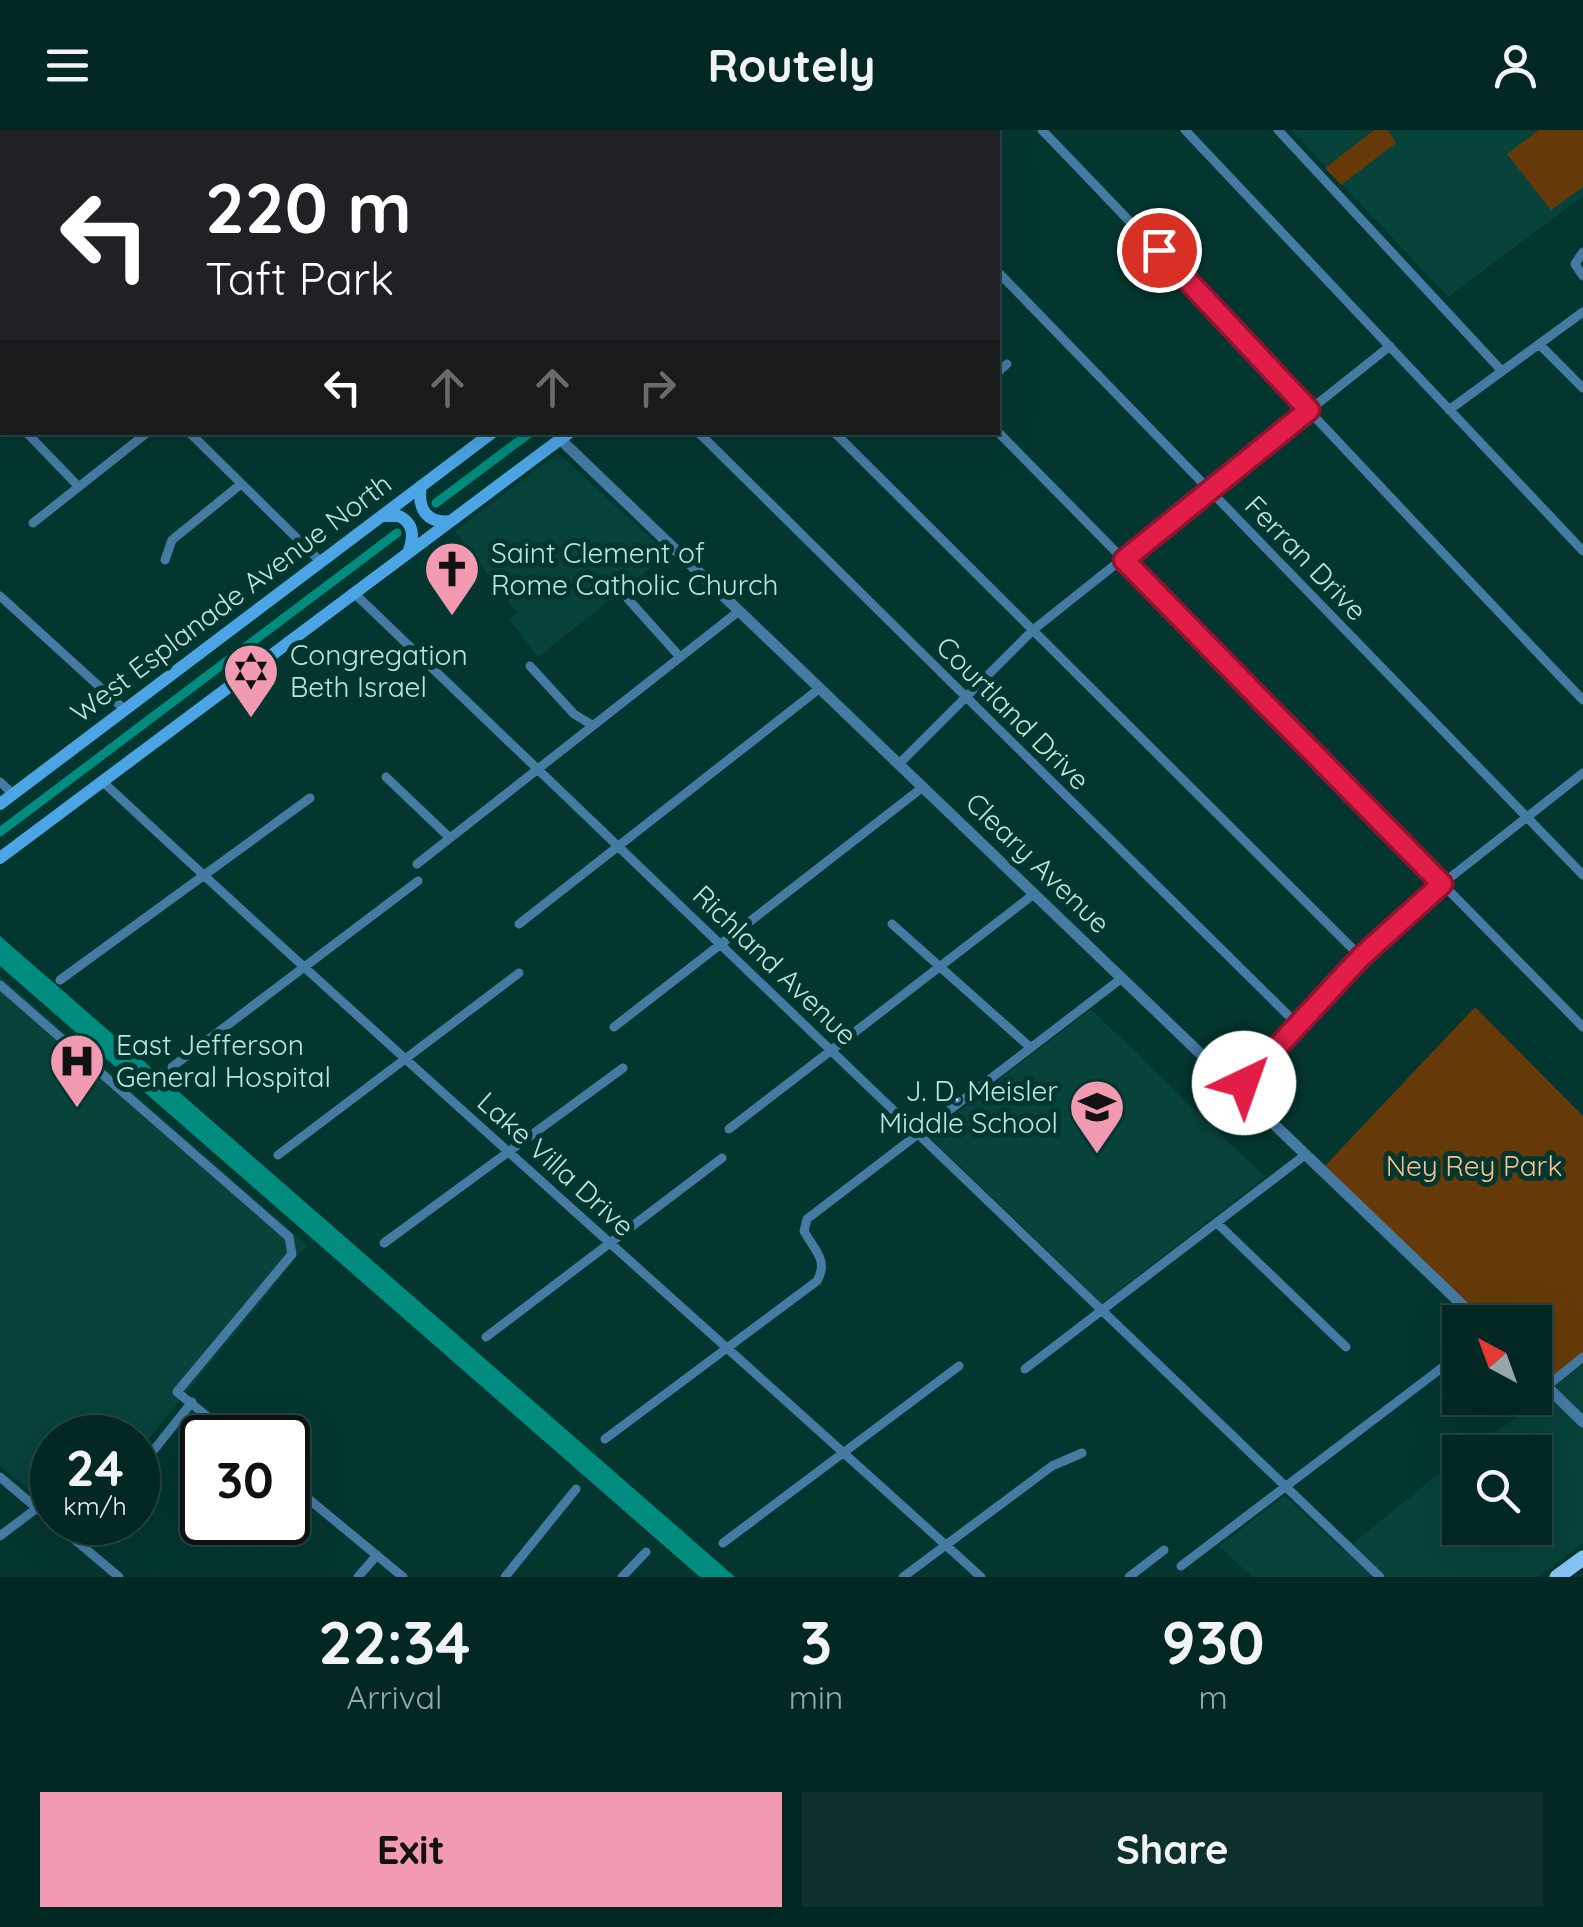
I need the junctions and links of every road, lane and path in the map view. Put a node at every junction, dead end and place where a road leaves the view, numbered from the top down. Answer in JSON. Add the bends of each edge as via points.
{"nodes":[{"id":1,"x":1042,"y":130,"type":"edge"},
{"id":2,"x":1185,"y":130,"type":"edge"},
{"id":3,"x":1278,"y":130,"type":"edge"},
{"id":4,"x":1583,"y":252,"type":"edge"},
{"id":5,"x":1000,"y":274,"type":"edge"},
{"id":6,"x":1583,"y":276,"type":"edge"},
{"id":7,"x":1583,"y":312,"type":"edge"},
{"id":8,"x":1539,"y":344,"type":"junction"},
{"id":9,"x":1390,"y":346,"type":"junction"},
{"id":10,"x":1007,"y":364,"type":"dead end"},
{"id":11,"x":1000,"y":370,"type":"edge"},
{"id":12,"x":1502,"y":370,"type":"junction"},
{"id":13,"x":1582,"y":385,"type":"edge"},
{"id":14,"x":1309,"y":410,"type":"junction"},
{"id":15,"x":1450,"y":410,"type":"junction"},
{"id":16,"x":1000,"y":434,"type":"edge"},
{"id":17,"x":29,"y":435,"type":"edge"},
{"id":18,"x":144,"y":435,"type":"edge"},
{"id":19,"x":192,"y":435,"type":"edge"},
{"id":20,"x":489,"y":435,"type":"edge"},
{"id":21,"x":701,"y":435,"type":"edge"},
{"id":22,"x":837,"y":435,"type":"edge"},
{"id":23,"x":565,"y":436,"type":"edge"},
{"id":24,"x":241,"y":484,"type":"junction"},
{"id":25,"x":79,"y":486,"type":"junction"},
{"id":26,"x":422,"y":486,"type":"junction"},
{"id":27,"x":1210,"y":490,"type":"junction"},
{"id":28,"x":379,"y":517,"type":"junction"},
{"id":29,"x":452,"y":520,"type":"junction"},
{"id":30,"x":32,"y":523,"type":"dead end"},
{"id":31,"x":1583,"y":551,"type":"edge"},
{"id":32,"x":407,"y":555,"type":"junction"},
{"id":33,"x":166,"y":560,"type":"dead end"},
{"id":34,"x":1124,"y":560,"type":"junction"},
{"id":35,"x":321,"y":562,"type":"junction"},
{"id":36,"x":356,"y":594,"type":"junction"},
{"id":37,"x":0,"y":596,"type":"edge"},
{"id":38,"x":628,"y":599,"type":"dead end"},
{"id":39,"x":740,"y":611,"type":"junction"},
{"id":40,"x":1033,"y":630,"type":"junction"},
{"id":41,"x":680,"y":657,"type":"junction"},
{"id":42,"x":530,"y":666,"type":"dead end"},
{"id":43,"x":820,"y":688,"type":"junction"},
{"id":44,"x":964,"y":696,"type":"junction"},
{"id":45,"x":1583,"y":700,"type":"edge"},
{"id":46,"x":124,"y":709,"type":"junction"},
{"id":47,"x":592,"y":725,"type":"junction"},
{"id":48,"x":899,"y":764,"type":"junction"},
{"id":49,"x":537,"y":767,"type":"junction"},
{"id":50,"x":1583,"y":773,"type":"edge"},
{"id":51,"x":386,"y":777,"type":"dead end"},
{"id":52,"x":0,"y":782,"type":"edge"},
{"id":53,"x":103,"y":782,"type":"junction"},
{"id":54,"x":923,"y":787,"type":"junction"},
{"id":55,"x":14,"y":794,"type":"junction"},
{"id":56,"x":310,"y":798,"type":"dead end"},
{"id":57,"x":0,"y":804,"type":"edge"},
{"id":58,"x":1526,"y":816,"type":"junction"},
{"id":59,"x":450,"y":838,"type":"junction"},
{"id":60,"x":618,"y":846,"type":"junction"},
{"id":61,"x":0,"y":858,"type":"edge"},
{"id":62,"x":417,"y":864,"type":"dead end"},
{"id":63,"x":1583,"y":875,"type":"edge"},
{"id":64,"x":204,"y":876,"type":"junction"},
{"id":65,"x":418,"y":881,"type":"dead end"},
{"id":66,"x":1442,"y":884,"type":"junction"},
{"id":67,"x":1034,"y":894,"type":"junction"},
{"id":68,"x":519,"y":924,"type":"dead end"},
{"id":69,"x":892,"y":924,"type":"dead end"},
{"id":70,"x":720,"y":943,"type":"junction"},
{"id":71,"x":1361,"y":957,"type":"junction"},
{"id":72,"x":938,"y":966,"type":"junction"},
{"id":73,"x":307,"y":967,"type":"junction"},
{"id":74,"x":518,"y":973,"type":"dead end"},
{"id":75,"x":1122,"y":978,"type":"junction"},
{"id":76,"x":60,"y":980,"type":"dead end"},
{"id":77,"x":0,"y":985,"type":"edge"},
{"id":78,"x":1297,"y":1024,"type":"junction"},
{"id":79,"x":614,"y":1027,"type":"dead end"},
{"id":80,"x":1583,"y":1027,"type":"edge"},
{"id":81,"x":1031,"y":1048,"type":"junction"},
{"id":82,"x":830,"y":1049,"type":"junction"},
{"id":83,"x":406,"y":1058,"type":"junction"},
{"id":84,"x":172,"y":1066,"type":"dead end"},
{"id":85,"x":623,"y":1068,"type":"dead end"},
{"id":86,"x":1238,"y":1090,"type":"junction"},
{"id":87,"x":729,"y":1129,"type":"dead end"},
{"id":88,"x":919,"y":1134,"type":"junction"},
{"id":89,"x":507,"y":1153,"type":"junction"},
{"id":90,"x":1305,"y":1155,"type":"junction"},
{"id":91,"x":278,"y":1156,"type":"dead end"},
{"id":92,"x":722,"y":1158,"type":"dead end"},
{"id":93,"x":1217,"y":1223,"type":"junction"},
{"id":94,"x":611,"y":1242,"type":"junction"},
{"id":95,"x":384,"y":1243,"type":"dead end"},
{"id":96,"x":1462,"y":1305,"type":"edge"},
{"id":97,"x":1102,"y":1312,"type":"junction"},
{"id":98,"x":486,"y":1337,"type":"dead end"},
{"id":99,"x":1346,"y":1347,"type":"dead end"},
{"id":100,"x":728,"y":1349,"type":"junction"},
{"id":101,"x":1583,"y":1356,"type":"edge"},
{"id":102,"x":959,"y":1366,"type":"dead end"},
{"id":103,"x":1025,"y":1368,"type":"dead end"},
{"id":104,"x":1442,"y":1368,"type":"edge"},
{"id":105,"x":1552,"y":1381,"type":"edge"},
{"id":106,"x":1552,"y":1392,"type":"edge"},
{"id":107,"x":192,"y":1402,"type":"junction"},
{"id":108,"x":207,"y":1415,"type":"edge"},
{"id":109,"x":1583,"y":1422,"type":"edge"},
{"id":110,"x":604,"y":1440,"type":"dead end"},
{"id":111,"x":160,"y":1442,"type":"edge"},
{"id":112,"x":843,"y":1453,"type":"junction"},
{"id":113,"x":1082,"y":1453,"type":"dead end"},
{"id":114,"x":0,"y":1477,"type":"edge"},
{"id":115,"x":1286,"y":1487,"type":"junction"},
{"id":116,"x":576,"y":1489,"type":"dead end"},
{"id":117,"x":310,"y":1500,"type":"edge"},
{"id":118,"x":30,"y":1502,"type":"edge"},
{"id":119,"x":30,"y":1513,"type":"edge"},
{"id":120,"x":0,"y":1536,"type":"edge"},
{"id":121,"x":723,"y":1543,"type":"dead end"},
{"id":122,"x":81,"y":1545,"type":"edge"},
{"id":123,"x":946,"y":1546,"type":"junction"},
{"id":124,"x":1164,"y":1550,"type":"dead end"},
{"id":125,"x":646,"y":1552,"type":"dead end"},
{"id":126,"x":376,"y":1554,"type":"junction"},
{"id":127,"x":1583,"y":1558,"type":"edge"},
{"id":128,"x":1181,"y":1566,"type":"dead end"},
{"id":129,"x":119,"y":1577,"type":"edge"},
{"id":130,"x":358,"y":1577,"type":"edge"},
{"id":131,"x":403,"y":1577,"type":"edge"},
{"id":132,"x":505,"y":1577,"type":"edge"},
{"id":133,"x":622,"y":1577,"type":"edge"},
{"id":134,"x":903,"y":1577,"type":"edge"},
{"id":135,"x":981,"y":1577,"type":"edge"},
{"id":136,"x":1129,"y":1577,"type":"edge"},
{"id":137,"x":1380,"y":1577,"type":"edge"},
{"id":138,"x":1557,"y":1577,"type":"edge"}],
"edges":[{"from":1,"to":14,"type":"street"},
{"from":2,"to":9,"type":"street"},
{"from":3,"to":12,"type":"street"},
{"from":4,"to":6,"type":"street","via":[[1575,264]]},
{"from":5,"to":27,"type":"street","name":"Ferran Drive"},
{"from":7,"to":8,"type":"street"},
{"from":8,"to":12,"type":"street"},
{"from":8,"to":13,"type":"street"},
{"from":9,"to":14,"type":"street"},
{"from":9,"to":15,"type":"street"},
{"from":10,"to":11,"type":"street"},
{"from":12,"to":15,"type":"street"},
{"from":14,"to":27,"type":"street"},
{"from":14,"to":45,"type":"street"},
{"from":15,"to":31,"type":"street"},
{"from":16,"to":34,"type":"street"},
{"from":17,"to":25,"type":"street"},
{"from":18,"to":25,"type":"street"},
{"from":19,"to":24,"type":"street"},
{"from":20,"to":26,"type":"main road","name":"West Esplanade Avenue North"},
{"from":21,"to":44,"type":"street","name":"Courtland Drive"},
{"from":22,"to":40,"type":"street"},
{"from":23,"to":29,"type":"main road"},
{"from":23,"to":39,"type":"street","name":"Cleary Avenue"},
{"from":24,"to":33,"type":"street","via":[[172,540]]},
{"from":24,"to":35,"type":"street"},
{"from":25,"to":30,"type":"street"},
{"from":26,"to":28,"type":"main road","name":"West Esplanade Avenue North"},
{"from":26,"to":29,"type":"main road","via":[[424,513]]},
{"from":27,"to":34,"type":"street"},
{"from":27,"to":58,"type":"street","name":"Ferran Drive"},
{"from":28,"to":32,"type":"main road","via":[[399,516],[411,527]]},
{"from":28,"to":35,"type":"main road","name":"West Esplanade Avenue North"},
{"from":29,"to":32,"type":"main road"},
{"from":32,"to":36,"type":"main road"},
{"from":34,"to":40,"type":"street"},
{"from":34,"to":66,"type":"street"},
{"from":35,"to":46,"type":"main road","name":"West Esplanade Avenue North"},
{"from":36,"to":49,"type":"street","name":"Richland Avenue"},
{"from":36,"to":53,"type":"main road"},
{"from":37,"to":46,"type":"street"},
{"from":38,"to":41,"type":"street"},
{"from":39,"to":41,"type":"street"},
{"from":39,"to":43,"type":"street","name":"Cleary Avenue"},
{"from":40,"to":44,"type":"street"},
{"from":40,"to":71,"type":"street"},
{"from":41,"to":47,"type":"street"},
{"from":42,"to":47,"type":"street"},
{"from":43,"to":48,"type":"street","name":"Cleary Avenue"},
{"from":43,"to":60,"type":"street"},
{"from":44,"to":48,"type":"street"},
{"from":44,"to":78,"type":"street","name":"Courtland Drive"},
{"from":46,"to":55,"type":"main road","name":"West Esplanade Avenue North"},
{"from":47,"to":49,"type":"street"},
{"from":48,"to":54,"type":"street","name":"Cleary Avenue"},
{"from":49,"to":59,"type":"street"},
{"from":49,"to":60,"type":"street","name":"Richland Avenue"},
{"from":50,"to":58,"type":"street"},
{"from":51,"to":59,"type":"street"},
{"from":52,"to":55,"type":"street"},
{"from":53,"to":61,"type":"main road"},
{"from":53,"to":64,"type":"street","name":"Lake Villa Drive"},
{"from":54,"to":67,"type":"street","name":"Cleary Avenue"},
{"from":54,"to":70,"type":"street"},
{"from":55,"to":57,"type":"main road","name":"West Esplanade Avenue North"},
{"from":56,"to":64,"type":"street"},
{"from":58,"to":63,"type":"street","name":"Ferran Drive"},
{"from":58,"to":66,"type":"street"},
{"from":59,"to":62,"type":"street"},
{"from":60,"to":68,"type":"street"},
{"from":60,"to":70,"type":"street","name":"Richland Avenue"},
{"from":64,"to":73,"type":"street","name":"Lake Villa Drive"},
{"from":64,"to":76,"type":"street"},
{"from":65,"to":73,"type":"street"},
{"from":66,"to":71,"type":"street"},
{"from":66,"to":80,"type":"street"},
{"from":67,"to":72,"type":"street"},
{"from":67,"to":75,"type":"street","name":"Cleary Avenue"},
{"from":69,"to":72,"type":"street"},
{"from":70,"to":79,"type":"street"},
{"from":70,"to":82,"type":"street","name":"Richland Avenue"},
{"from":71,"to":78,"type":"street"},
{"from":72,"to":81,"type":"street"},
{"from":72,"to":82,"type":"street"},
{"from":73,"to":83,"type":"street","name":"Lake Villa Drive"},
{"from":73,"to":84,"type":"street"},
{"from":74,"to":83,"type":"street"},
{"from":75,"to":81,"type":"street"},
{"from":75,"to":86,"type":"street","name":"Cleary Avenue"},
{"from":77,"to":107,"type":"street","via":[[290,1237],[292,1254],[177,1392]]},
{"from":78,"to":86,"type":"street"},
{"from":81,"to":88,"type":"street"},
{"from":82,"to":87,"type":"street"},
{"from":82,"to":88,"type":"street","name":"Richland Avenue"},
{"from":83,"to":89,"type":"street","name":"Lake Villa Drive"},
{"from":83,"to":91,"type":"street"},
{"from":85,"to":89,"type":"street"},
{"from":86,"to":90,"type":"street","name":"Cleary Avenue"},
{"from":88,"to":97,"type":"street","name":"Richland Avenue"},
{"from":88,"to":100,"type":"street","via":[[811,1216],[804,1227],[821,1255],[822,1273]]},
{"from":89,"to":94,"type":"street","name":"Lake Villa Drive"},
{"from":89,"to":95,"type":"street"},
{"from":90,"to":93,"type":"street"},
{"from":90,"to":96,"type":"street","name":"Cleary Avenue"},
{"from":92,"to":94,"type":"street"},
{"from":93,"to":97,"type":"street"},
{"from":93,"to":99,"type":"street"},
{"from":94,"to":98,"type":"street"},
{"from":94,"to":100,"type":"street","name":"Lake Villa Drive"},
{"from":97,"to":103,"type":"street"},
{"from":97,"to":115,"type":"street","name":"Richland Avenue"},
{"from":100,"to":110,"type":"street"},
{"from":100,"to":112,"type":"street","name":"Lake Villa Drive"},
{"from":101,"to":105,"type":"street"},
{"from":102,"to":112,"type":"street"},
{"from":104,"to":115,"type":"street"},
{"from":106,"to":109,"type":"street"},
{"from":107,"to":108,"type":"street"},
{"from":107,"to":111,"type":"street"},
{"from":112,"to":121,"type":"street"},
{"from":112,"to":123,"type":"street","name":"Lake Villa Drive"},
{"from":113,"to":123,"type":"street","via":[[1052,1466]]},
{"from":114,"to":118,"type":"street"},
{"from":115,"to":128,"type":"street"},
{"from":115,"to":137,"type":"street","name":"Richland Avenue"},
{"from":116,"to":132,"type":"street"},
{"from":117,"to":126,"type":"street"},
{"from":119,"to":120,"type":"street"},
{"from":122,"to":129,"type":"street"},
{"from":123,"to":134,"type":"street"},
{"from":123,"to":135,"type":"street","name":"Lake Villa Drive"},
{"from":124,"to":136,"type":"street"},
{"from":125,"to":133,"type":"street"},
{"from":126,"to":130,"type":"street"},
{"from":126,"to":131,"type":"street"},
{"from":127,"to":138,"type":"main road"}]}
